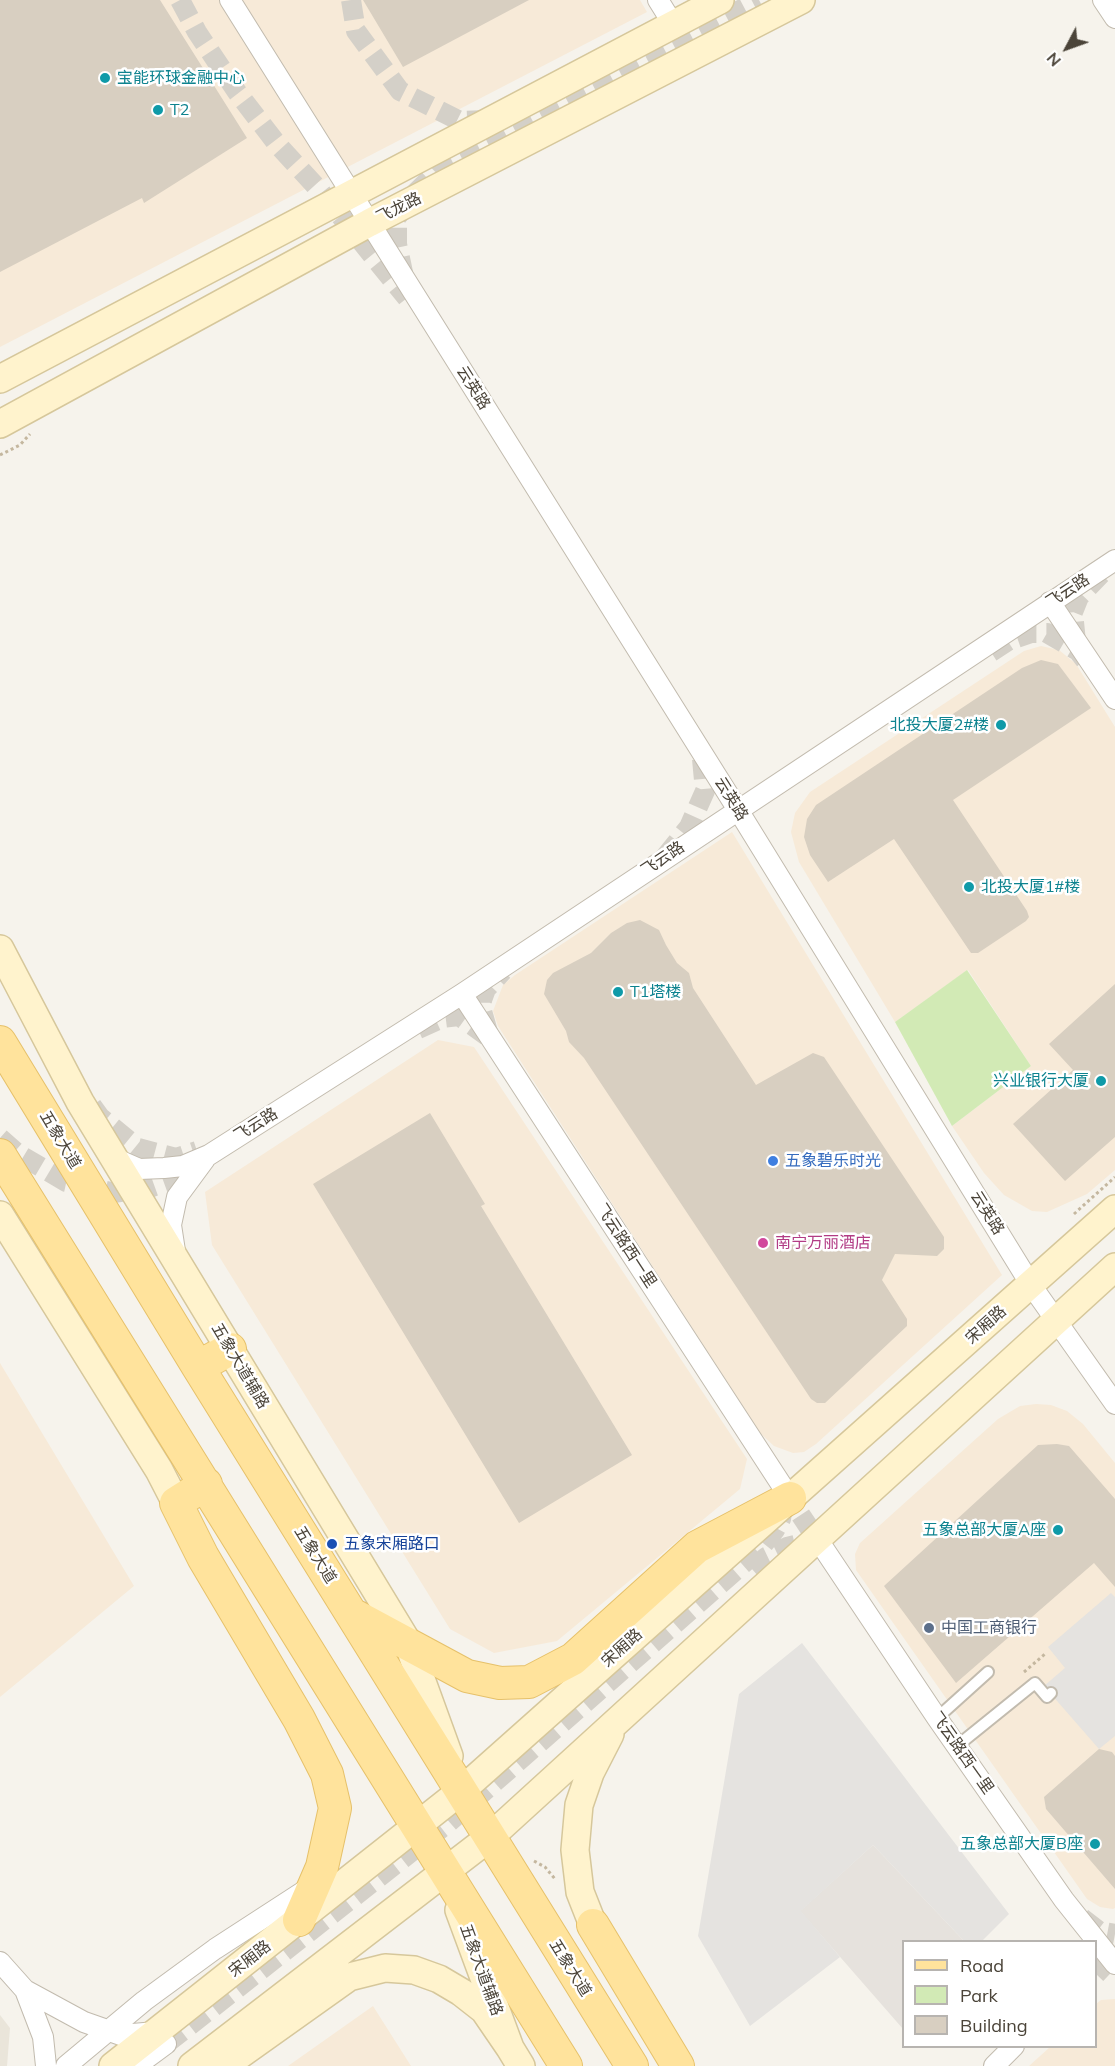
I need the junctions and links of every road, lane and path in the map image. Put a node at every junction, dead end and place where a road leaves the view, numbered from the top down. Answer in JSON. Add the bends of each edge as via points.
{"nodes":[{"id":1,"x":231,"y":0,"type":"edge"},
{"id":2,"x":658,"y":0,"type":"edge"},
{"id":3,"x":720,"y":0,"type":"edge"},
{"id":4,"x":801,"y":0,"type":"edge"},
{"id":5,"x":1103,"y":0,"type":"edge"},
{"id":6,"x":1115,"y":18,"type":"edge"},
{"id":7,"x":673,"y":24,"type":"junction"},
{"id":8,"x":350,"y":193,"type":"junction"},
{"id":9,"x":369,"y":223,"type":"junction"},
{"id":10,"x":0,"y":379,"type":"edge"},
{"id":11,"x":0,"y":424,"type":"edge"},
{"id":12,"x":1115,"y":560,"type":"edge"},
{"id":13,"x":1050,"y":602,"type":"junction"},
{"id":14,"x":1115,"y":699,"type":"edge"},
{"id":15,"x":738,"y":810,"type":"junction"},
{"id":16,"x":0,"y":949,"type":"edge"},
{"id":17,"x":462,"y":994,"type":"junction"},
{"id":18,"x":0,"y":1042,"type":"edge"},
{"id":19,"x":0,"y":1155,"type":"edge"},
{"id":20,"x":209,"y":1155,"type":"junction"},
{"id":21,"x":114,"y":1158,"type":"junction"},
{"id":22,"x":1115,"y":1209,"type":"edge"},
{"id":23,"x":0,"y":1215,"type":"edge"},
{"id":24,"x":176,"y":1261,"type":"junction"},
{"id":25,"x":1115,"y":1267,"type":"edge"},
{"id":26,"x":1031,"y":1285,"type":"junction"},
{"id":27,"x":1055,"y":1322,"type":"junction"},
{"id":28,"x":230,"y":1349,"type":"junction"},
{"id":29,"x":198,"y":1366,"type":"junction"},
{"id":30,"x":1115,"y":1404,"type":"edge"},
{"id":31,"x":206,"y":1484,"type":"junction"},
{"id":32,"x":790,"y":1498,"type":"junction"},
{"id":33,"x":176,"y":1503,"type":"junction"},
{"id":34,"x":816,"y":1537,"type":"junction"},
{"id":35,"x":352,"y":1614,"type":"junction"},
{"id":36,"x":408,"y":1643,"type":"junction"},
{"id":37,"x":1045,"y":1654,"type":"dead end"},
{"id":38,"x":988,"y":1672,"type":"dead end"},
{"id":39,"x":1026,"y":1673,"type":"joint"},
{"id":40,"x":1051,"y":1693,"type":"dead end"},
{"id":41,"x":937,"y":1718,"type":"junction"},
{"id":42,"x":617,"y":1720,"type":"junction"},
{"id":43,"x":955,"y":1744,"type":"junction"},
{"id":44,"x":461,"y":1791,"type":"junction"},
{"id":45,"x":417,"y":1827,"type":"junction"},
{"id":46,"x":490,"y":1837,"type":"junction"},
{"id":47,"x":527,"y":1857,"type":"dead end"},
{"id":48,"x":360,"y":1872,"type":"junction"},
{"id":49,"x":445,"y":1873,"type":"junction"},
{"id":50,"x":559,"y":1883,"type":"dead end"},
{"id":51,"x":315,"y":1884,"type":"junction"},
{"id":52,"x":299,"y":1920,"type":"junction"},
{"id":53,"x":593,"y":1925,"type":"joint"},
{"id":54,"x":1094,"y":1940,"type":"edge"},
{"id":55,"x":1097,"y":1944,"type":"edge"},
{"id":56,"x":1108,"y":1959,"type":"edge"},
{"id":57,"x":0,"y":1962,"type":"edge"},
{"id":58,"x":25,"y":1990,"type":"junction"},
{"id":59,"x":108,"y":2030,"type":"junction"},
{"id":60,"x":172,"y":2048,"type":"edge"},
{"id":61,"x":1012,"y":2048,"type":"edge"},
{"id":62,"x":516,"y":2057,"type":"edge"},
{"id":63,"x":46,"y":2066,"type":"edge"},
{"id":64,"x":66,"y":2066,"type":"edge"},
{"id":65,"x":113,"y":2066,"type":"edge"},
{"id":66,"x":136,"y":2066,"type":"edge"},
{"id":67,"x":154,"y":2066,"type":"edge"},
{"id":68,"x":224,"y":2066,"type":"edge"},
{"id":69,"x":566,"y":2066,"type":"edge"},
{"id":70,"x":632,"y":2066,"type":"edge"},
{"id":71,"x":678,"y":2066,"type":"edge"},
{"id":72,"x":994,"y":2066,"type":"edge"}],
"edges":[{"from":1,"to":8,"type":"street","name":"云英路"},
{"from":2,"to":7,"type":"street"},
{"from":3,"to":7,"type":"street"},
{"from":4,"to":9,"type":"street","name":"飞龙路"},
{"from":5,"to":6,"type":"street"},
{"from":7,"to":8,"type":"street"},
{"from":8,"to":9,"type":"street","name":"云英路"},
{"from":8,"to":10,"type":"street"},
{"from":9,"to":11,"type":"street","name":"飞龙路"},
{"from":9,"to":15,"type":"street","name":"云英路"},
{"from":12,"to":13,"type":"street","name":"飞云路"},
{"from":13,"to":14,"type":"street"},
{"from":13,"to":15,"type":"street","name":"飞云路"},
{"from":15,"to":17,"type":"street","name":"飞云路"},
{"from":15,"to":26,"type":"street","name":"云英路"},
{"from":16,"to":21,"type":"street","name":"五象大道辅路","via":[[80,1102]]},
{"from":17,"to":20,"type":"street","name":"飞云路"},
{"from":17,"to":32,"type":"street","name":"飞云路西一里"},
{"from":18,"to":29,"type":"main road","name":"五象大道"},
{"from":19,"to":31,"type":"main road"},
{"from":20,"to":21,"type":"street","name":"飞云路","via":[[183,1166],[139,1169]]},
{"from":20,"to":24,"type":"street","name":"飞云路","via":[[177,1197],[171,1225]]},
{"from":21,"to":24,"type":"street","name":"五象大道辅路"},
{"from":22,"to":26,"type":"street","name":"宋厢路"},
{"from":23,"to":33,"type":"street"},
{"from":24,"to":28,"type":"street","name":"五象大道辅路"},
{"from":25,"to":27,"type":"street","name":"宋厢路"},
{"from":26,"to":27,"type":"street","name":"云英路"},
{"from":26,"to":32,"type":"street","name":"宋厢路"},
{"from":27,"to":30,"type":"street","name":"云英路"},
{"from":27,"to":34,"type":"street","name":"宋厢路"},
{"from":28,"to":29,"type":"main road"},
{"from":28,"to":36,"type":"street","name":"五象大道辅路"},
{"from":29,"to":35,"type":"main road","name":"五象大道"},
{"from":31,"to":33,"type":"main road"},
{"from":31,"to":45,"type":"main road"},
{"from":32,"to":36,"type":"main road","via":[[697,1547],[573,1659],[529,1682],[500,1683],[467,1676]]},
{"from":32,"to":44,"type":"street","name":"宋厢路"},
{"from":33,"to":51,"type":"main road","via":[[327,1774],[335,1808]]},
{"from":34,"to":41,"type":"street","name":"飞云路西一里"},
{"from":34,"to":42,"type":"street","name":"宋厢路"},
{"from":35,"to":36,"type":"main road"},
{"from":35,"to":44,"type":"main road","name":"五象大道"},
{"from":36,"to":44,"type":"street","name":"五象大道辅路"},
{"from":37,"to":39,"type":"path"},
{"from":38,"to":41,"type":"lane"},
{"from":39,"to":43,"type":"lane","via":[[1031,1679]]},
{"from":40,"to":43,"type":"lane","via":[[1047,1697],[1035,1683]]},
{"from":41,"to":43,"type":"street","name":"飞云路西一里"},
{"from":42,"to":46,"type":"street","name":"宋厢路"},
{"from":42,"to":53,"type":"street","via":[[590,1773],[579,1805],[575,1850],[580,1892]]},
{"from":43,"to":54,"type":"street","name":"飞云路西一里"},
{"from":44,"to":45,"type":"street","name":"宋厢路"},
{"from":44,"to":46,"type":"main road","name":"五象大道"},
{"from":45,"to":48,"type":"street","name":"宋厢路"},
{"from":45,"to":49,"type":"main road"},
{"from":46,"to":49,"type":"street","name":"宋厢路"},
{"from":46,"to":70,"type":"main road","name":"五象大道"},
{"from":47,"to":50,"type":"path","via":[[545,1867]]},
{"from":48,"to":51,"type":"street"},
{"from":48,"to":52,"type":"street","name":"宋厢路"},
{"from":49,"to":60,"type":"street","name":"宋厢路"},
{"from":49,"to":62,"type":"street","name":"五象大道辅路"},
{"from":49,"to":69,"type":"main road"},
{"from":51,"to":52,"type":"main road"},
{"from":51,"to":59,"type":"street","via":[[215,1949]]},
{"from":52,"to":60,"type":"street","name":"宋厢路"},
{"from":53,"to":71,"type":"main road"},
{"from":55,"to":56,"type":"street","name":"飞云路西一里"},
{"from":57,"to":58,"type":"street"},
{"from":58,"to":59,"type":"street","via":[[84,2022]]},
{"from":58,"to":63,"type":"street","via":[[43,2037]]},
{"from":59,"to":60,"type":"street","via":[[141,2035]]},
{"from":59,"to":64,"type":"street"},
{"from":60,"to":65,"type":"street","name":"宋厢路"},
{"from":60,"to":66,"type":"street"},
{"from":60,"to":67,"type":"street"},
{"from":61,"to":72,"type":"street"},
{"from":62,"to":68,"type":"street","via":[[483,2010],[461,1992],[414,1970],[385,1968],[349,1977]]}]}
